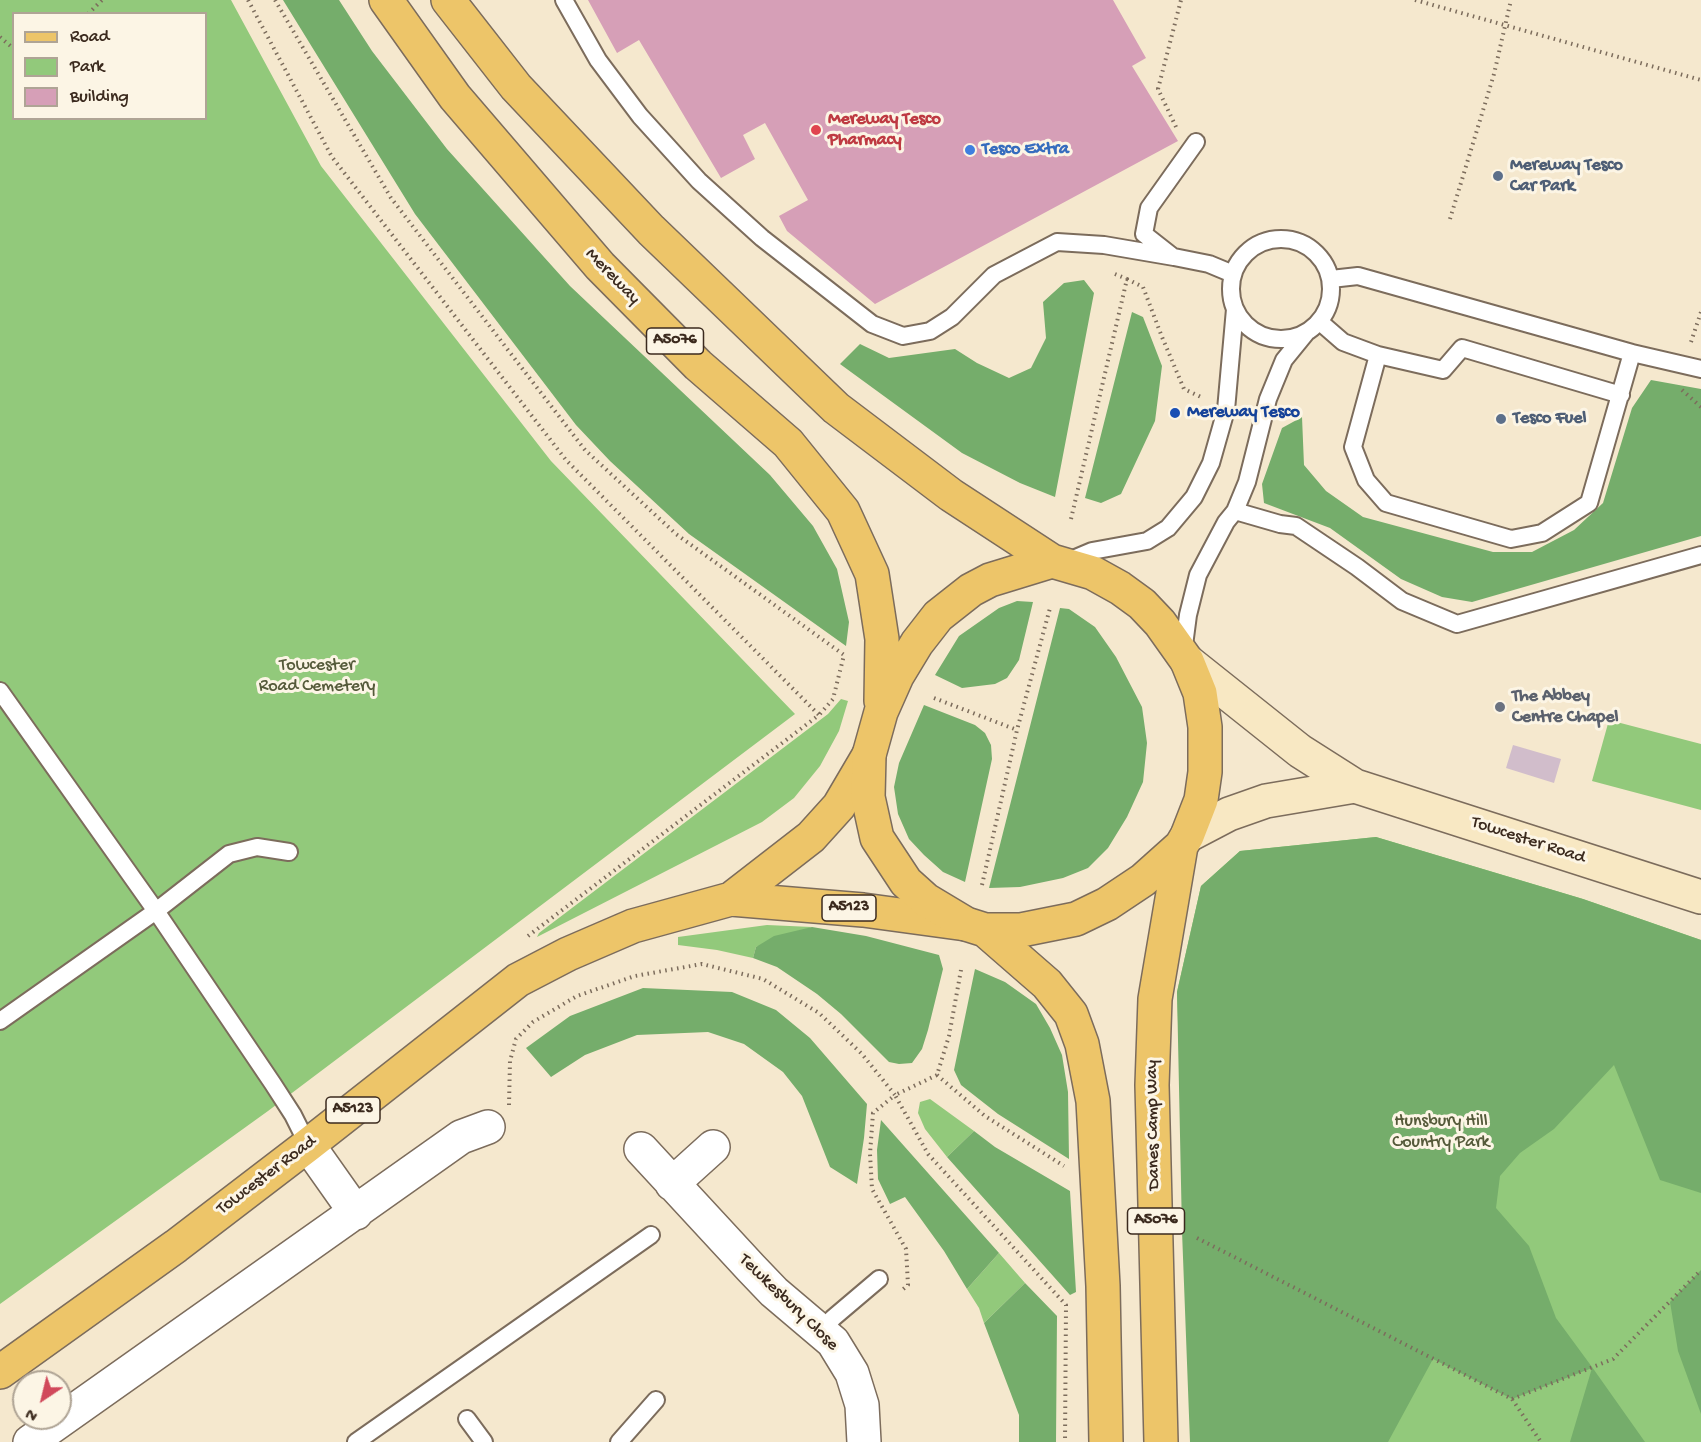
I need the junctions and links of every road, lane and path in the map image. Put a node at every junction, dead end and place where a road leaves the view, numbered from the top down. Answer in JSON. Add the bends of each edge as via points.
{"nodes":[{"id":1,"x":102,"y":0,"type":"edge"},
{"id":2,"x":248,"y":0,"type":"edge"},
{"id":3,"x":275,"y":0,"type":"edge"},
{"id":4,"x":386,"y":0,"type":"edge"},
{"id":5,"x":448,"y":0,"type":"edge"},
{"id":6,"x":564,"y":0,"type":"edge"},
{"id":7,"x":1181,"y":0,"type":"edge"},
{"id":8,"x":1415,"y":0,"type":"edge"},
{"id":9,"x":1511,"y":0,"type":"edge"},
{"id":10,"x":90,"y":12,"type":"edge"},
{"id":11,"x":1505,"y":24,"type":"junction"},
{"id":12,"x":0,"y":37,"type":"edge"},
{"id":13,"x":12,"y":47,"type":"edge"},
{"id":14,"x":1701,"y":80,"type":"edge"},
{"id":15,"x":1177,"y":130,"type":"dead end"},
{"id":16,"x":1196,"y":141,"type":"dead end"},
{"id":17,"x":1450,"y":219,"type":"dead end"},
{"id":18,"x":1104,"y":245,"type":"junction"},
{"id":19,"x":1174,"y":257,"type":"junction"},
{"id":20,"x":1233,"y":274,"type":"junction"},
{"id":21,"x":1127,"y":279,"type":"junction"},
{"id":22,"x":1331,"y":279,"type":"junction"},
{"id":23,"x":1235,"y":309,"type":"junction"},
{"id":24,"x":1701,"y":312,"type":"edge"},
{"id":25,"x":1320,"y":322,"type":"junction"},
{"id":26,"x":1306,"y":333,"type":"junction"},
{"id":27,"x":1632,"y":353,"type":"junction"},
{"id":28,"x":1378,"y":355,"type":"junction"},
{"id":29,"x":1684,"y":364,"type":"junction"},
{"id":30,"x":1701,"y":369,"type":"edge"},
{"id":31,"x":1621,"y":395,"type":"junction"},
{"id":32,"x":1226,"y":410,"type":"junction"},
{"id":33,"x":1234,"y":511,"type":"junction"},
{"id":34,"x":1071,"y":519,"type":"dead end"},
{"id":35,"x":1701,"y":555,"type":"edge"},
{"id":36,"x":1057,"y":562,"type":"junction"},
{"id":37,"x":1050,"y":608,"type":"dead end"},
{"id":38,"x":1185,"y":658,"type":"junction"},
{"id":39,"x":0,"y":691,"type":"edge"},
{"id":40,"x":934,"y":698,"type":"dead end"},
{"id":41,"x":881,"y":712,"type":"junction"},
{"id":42,"x":819,"y":715,"type":"junction"},
{"id":43,"x":1017,"y":730,"type":"junction"},
{"id":44,"x":870,"y":755,"type":"junction"},
{"id":45,"x":1354,"y":786,"type":"junction"},
{"id":46,"x":1184,"y":841,"type":"junction"},
{"id":47,"x":289,"y":852,"type":"dead end"},
{"id":48,"x":982,"y":885,"type":"dead end"},
{"id":49,"x":1701,"y":897,"type":"edge"},
{"id":50,"x":731,"y":899,"type":"junction"},
{"id":51,"x":156,"y":911,"type":"junction"},
{"id":52,"x":976,"y":927,"type":"junction"},
{"id":53,"x":528,"y":936,"type":"dead end"},
{"id":54,"x":961,"y":970,"type":"dead end"},
{"id":55,"x":0,"y":1021,"type":"edge"},
{"id":56,"x":937,"y":1075,"type":"junction"},
{"id":57,"x":895,"y":1095,"type":"junction"},
{"id":58,"x":488,"y":1127,"type":"joint"},
{"id":59,"x":308,"y":1145,"type":"junction"},
{"id":60,"x":713,"y":1146,"type":"dead end"},
{"id":61,"x":642,"y":1149,"type":"dead end"},
{"id":62,"x":1067,"y":1168,"type":"dead end"},
{"id":63,"x":672,"y":1184,"type":"junction"},
{"id":64,"x":356,"y":1213,"type":"junction"},
{"id":65,"x":651,"y":1235,"type":"dead end"},
{"id":66,"x":1197,"y":1238,"type":"dead end"},
{"id":67,"x":1701,"y":1270,"type":"edge"},
{"id":68,"x":879,"y":1279,"type":"dead end"},
{"id":69,"x":900,"y":1292,"type":"dead end"},
{"id":70,"x":821,"y":1332,"type":"junction"},
{"id":71,"x":0,"y":1372,"type":"edge"},
{"id":72,"x":656,"y":1400,"type":"dead end"},
{"id":73,"x":1512,"y":1400,"type":"junction"},
{"id":74,"x":467,"y":1419,"type":"dead end"},
{"id":75,"x":30,"y":1442,"type":"edge"},
{"id":76,"x":356,"y":1442,"type":"edge"},
{"id":77,"x":484,"y":1442,"type":"edge"},
{"id":78,"x":619,"y":1442,"type":"edge"},
{"id":79,"x":864,"y":1442,"type":"edge"},
{"id":80,"x":1065,"y":1442,"type":"edge"},
{"id":81,"x":1106,"y":1442,"type":"edge"},
{"id":82,"x":1161,"y":1442,"type":"edge"},
{"id":83,"x":1541,"y":1442,"type":"edge"}],
"edges":[{"from":1,"to":10,"type":"path"},
{"from":2,"to":42,"type":"path","via":[[332,157],[566,460]]},
{"from":3,"to":42,"type":"path","via":[[391,198],[585,450],[676,534],[844,656],[833,699]]},
{"from":4,"to":41,"type":"main road","name":"Mereway","number":"A5076","via":[[455,96],[600,266],[698,365],[788,443],[843,511],[872,574],[882,639]]},
{"from":5,"to":36,"type":"main road","via":[[516,87],[651,230],[836,408],[951,495]]},
{"from":6,"to":18,"type":"lane","via":[[598,60],[640,116],[699,181],[762,238],[872,324],[903,336],[930,331],[952,317],[994,275],[1057,242]]},
{"from":7,"to":15,"type":"path","via":[[1158,89]]},
{"from":8,"to":11,"type":"path"},
{"from":9,"to":11,"type":"path"},
{"from":11,"to":14,"type":"path"},
{"from":11,"to":17,"type":"path"},
{"from":12,"to":13,"type":"path"},
{"from":16,"to":19,"type":"lane","via":[[1149,208],[1144,234]]},
{"from":18,"to":19,"type":"lane"},
{"from":18,"to":21,"type":"path","via":[[1105,269]]},
{"from":19,"to":20,"type":"lane"},
{"from":20,"to":22,"type":"lane","via":[[1240,259],[1252,248],[1267,240],[1284,239],[1314,250]]},
{"from":20,"to":23,"type":"lane"},
{"from":21,"to":32,"type":"path","via":[[1143,287],[1184,389]]},
{"from":21,"to":34,"type":"path"},
{"from":22,"to":25,"type":"lane","via":[[1332,294]]},
{"from":22,"to":27,"type":"lane","via":[[1358,276]]},
{"from":23,"to":26,"type":"lane","via":[[1242,321],[1266,337],[1293,338]]},
{"from":23,"to":32,"type":"lane"},
{"from":24,"to":29,"type":"path"},
{"from":25,"to":26,"type":"lane"},
{"from":25,"to":28,"type":"lane","via":[[1343,342]]},
{"from":26,"to":33,"type":"lane","via":[[1284,360],[1268,399],[1247,482]]},
{"from":27,"to":29,"type":"lane"},
{"from":27,"to":31,"type":"lane"},
{"from":28,"to":31,"type":"lane","via":[[1443,370],[1462,348]]},
{"from":28,"to":31,"type":"lane","via":[[1353,447],[1366,480],[1386,503],[1511,539],[1542,533],[1589,503]]},
{"from":29,"to":30,"type":"lane"},
{"from":32,"to":36,"type":"lane","via":[[1211,463],[1194,497],[1168,528],[1147,541]]},
{"from":33,"to":35,"type":"lane","via":[[1296,526],[1402,601],[1457,624]]},
{"from":33,"to":38,"type":"lane","via":[[1198,575],[1188,615]]},
{"from":36,"to":38,"type":"main road","name":"Danes Camp Way","via":[[1093,573],[1142,604]]},
{"from":36,"to":41,"type":"main road","via":[[990,580],[938,616],[897,676]]},
{"from":37,"to":43,"type":"path"},
{"from":38,"to":45,"type":"street","name":"Towcester Road","via":[[1300,751]]},
{"from":38,"to":46,"type":"main road","name":"Danes Camp Way","via":[[1200,693],[1205,772],[1201,800]]},
{"from":39,"to":51,"type":"lane"},
{"from":40,"to":43,"type":"path"},
{"from":41,"to":44,"type":"main road"},
{"from":42,"to":53,"type":"path"},
{"from":43,"to":48,"type":"path"},
{"from":44,"to":50,"type":"main road","name":"Towcester Road","number":"A5123","via":[[839,806],[811,837]]},
{"from":44,"to":52,"type":"main road","via":[[868,797],[877,838],[906,882],[926,900]]},
{"from":45,"to":46,"type":"street","name":"Towcester Road","via":[[1266,801],[1228,814]]},
{"from":45,"to":49,"type":"street","name":"Towcester Road"},
{"from":46,"to":52,"type":"main road","name":"Towcester Road","via":[[1143,880],[1076,919],[1022,930]]},
{"from":46,"to":82,"type":"main road","name":"Danes Camp Way","number":"A5076","via":[[1155,999],[1152,1085]]},
{"from":47,"to":51,"type":"lane","via":[[257,847],[228,854]]},
{"from":50,"to":52,"type":"main road","name":"Towcester Road","number":"A5123","via":[[863,910]]},
{"from":50,"to":59,"type":"main road","name":"Towcester Road","number":"A5123","via":[[633,926],[518,980]]},
{"from":51,"to":55,"type":"lane"},
{"from":51,"to":59,"type":"lane","via":[[273,1084]]},
{"from":52,"to":81,"type":"main road","via":[[1047,984],[1071,1014],[1082,1044],[1093,1101]]},
{"from":54,"to":56,"type":"path","via":[[949,1036]]},
{"from":56,"to":57,"type":"path"},
{"from":56,"to":62,"type":"path","via":[[985,1116]]},
{"from":57,"to":58,"type":"path","via":[[862,1054],[819,1013],[763,979],[702,964],[625,979],[577,996],[533,1022],[516,1040],[510,1061],[510,1103]]},
{"from":57,"to":69,"type":"path","via":[[873,1113],[870,1154],[872,1189],[906,1249],[908,1285]]},
{"from":57,"to":80,"type":"path","via":[[928,1154],[1066,1305]]},
{"from":58,"to":64,"type":"street","via":[[461,1137]]},
{"from":59,"to":64,"type":"street"},
{"from":59,"to":71,"type":"main road","name":"Towcester Road","number":"A5123"},
{"from":60,"to":63,"type":"street"},
{"from":61,"to":63,"type":"street","name":"Tewkesbury Close"},
{"from":63,"to":70,"type":"street","name":"Tewkesbury Close","via":[[774,1292]]},
{"from":64,"to":75,"type":"street"},
{"from":65,"to":76,"type":"lane"},
{"from":66,"to":73,"type":"path"},
{"from":67,"to":73,"type":"path","via":[[1613,1359]]},
{"from":68,"to":70,"type":"lane"},
{"from":70,"to":79,"type":"street","name":"Tewkesbury Close","via":[[833,1342],[852,1373],[862,1405]]},
{"from":72,"to":78,"type":"lane"},
{"from":73,"to":83,"type":"path"},
{"from":74,"to":77,"type":"lane"}]}
